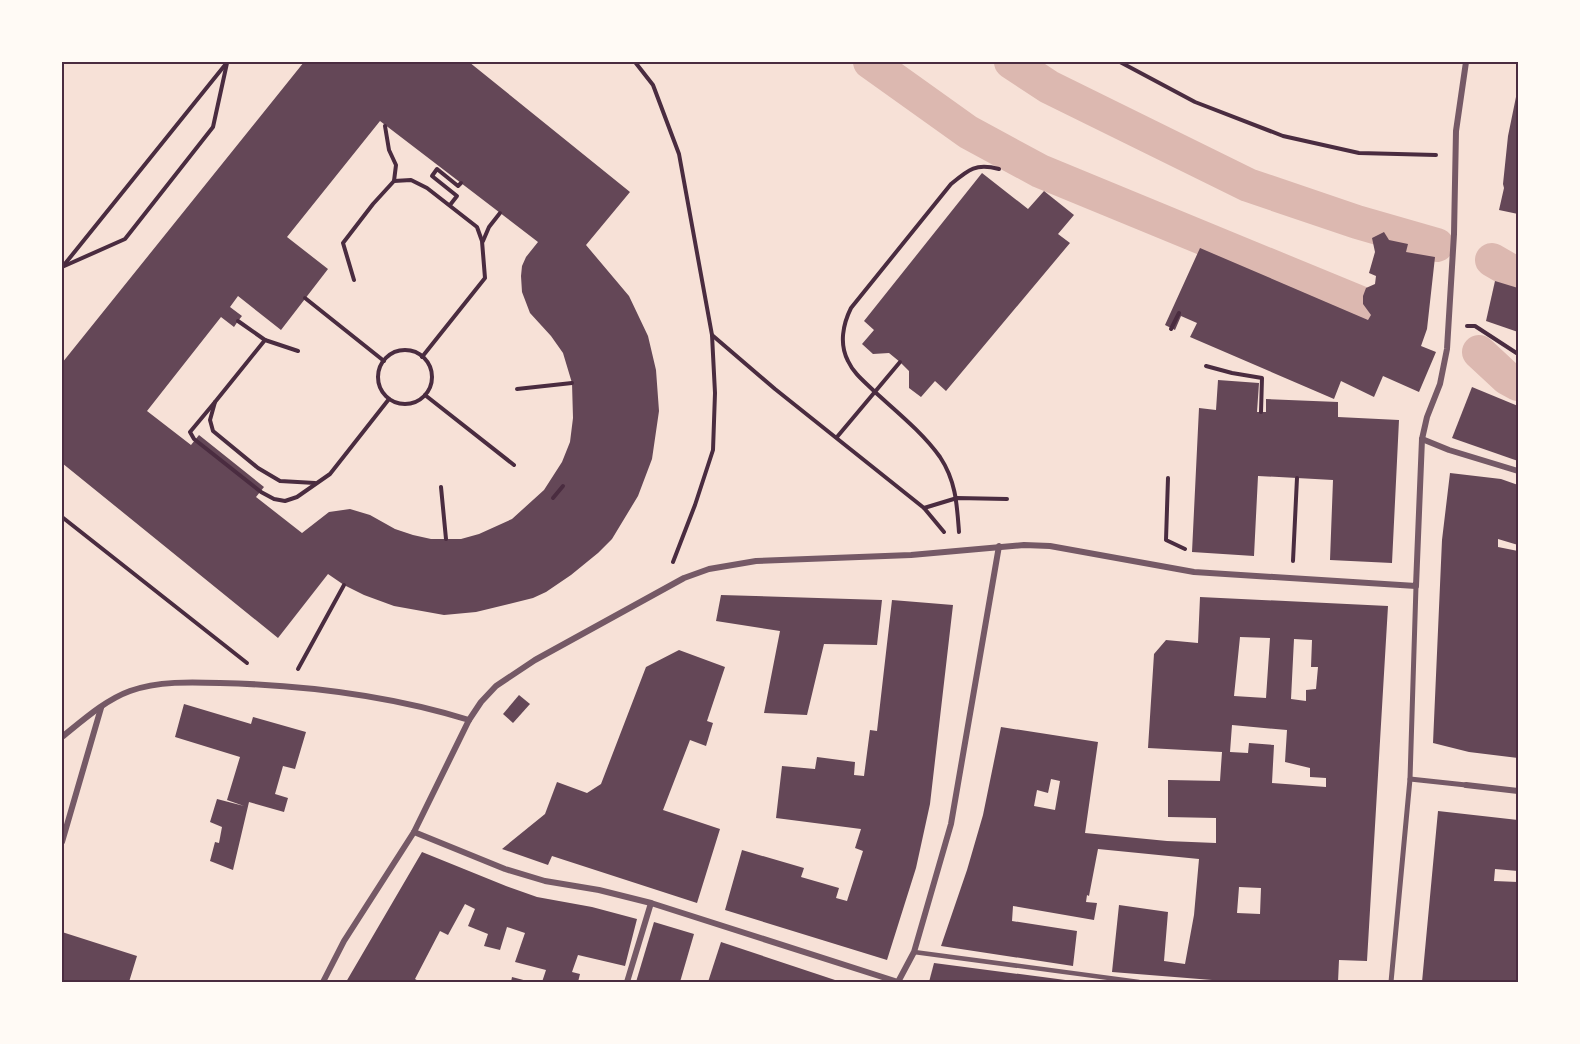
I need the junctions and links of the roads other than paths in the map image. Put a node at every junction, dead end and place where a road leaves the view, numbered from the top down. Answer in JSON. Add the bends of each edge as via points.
{"nodes":[{"id":1,"x":1466,"y":62,"type":"edge"},
{"id":2,"x":1422,"y":439,"type":"junction"},
{"id":3,"x":1518,"y":471,"type":"edge"},
{"id":4,"x":999,"y":546,"type":"junction"},
{"id":5,"x":1416,"y":586,"type":"junction"},
{"id":6,"x":101,"y":707,"type":"junction"},
{"id":7,"x":469,"y":720,"type":"junction"},
{"id":8,"x":62,"y":737,"type":"edge"},
{"id":9,"x":1410,"y":779,"type":"junction"},
{"id":10,"x":1466,"y":785,"type":"joint"},
{"id":11,"x":1518,"y":791,"type":"edge"},
{"id":12,"x":414,"y":832,"type":"junction"},
{"id":13,"x":62,"y":842,"type":"edge"},
{"id":14,"x":651,"y":903,"type":"junction"},
{"id":15,"x":914,"y":952,"type":"junction"},
{"id":16,"x":323,"y":982,"type":"edge"},
{"id":17,"x":627,"y":982,"type":"edge"},
{"id":18,"x":898,"y":982,"type":"edge"},
{"id":19,"x":1139,"y":982,"type":"edge"},
{"id":20,"x":1391,"y":982,"type":"edge"}],
"edges":[{"from":1,"to":2,"type":"street","via":[[1456,131],[1455,234],[1447,349]]},
{"from":2,"to":3,"type":"street"},
{"from":2,"to":5,"type":"street"},
{"from":4,"to":5,"type":"street","via":[[1050,546],[1185,570]]},
{"from":4,"to":7,"type":"street","via":[[910,555],[756,561],[709,569],[662,589],[513,674],[481,702]]},
{"from":4,"to":15,"type":"street","via":[[951,824]]},
{"from":5,"to":9,"type":"street"},
{"from":6,"to":7,"type":"street","via":[[129,691],[160,684],[275,684],[323,688],[433,709]]},
{"from":6,"to":8,"type":"street"},
{"from":6,"to":13,"type":"street"},
{"from":7,"to":12,"type":"street"},
{"from":9,"to":10,"type":"street"},
{"from":9,"to":20,"type":"street"},
{"from":10,"to":11,"type":"street"},
{"from":12,"to":14,"type":"street","via":[[545,881]]},
{"from":12,"to":16,"type":"street"},
{"from":14,"to":17,"type":"street"},
{"from":14,"to":18,"type":"street"},
{"from":15,"to":18,"type":"street"},
{"from":15,"to":19,"type":"lane"}]}
